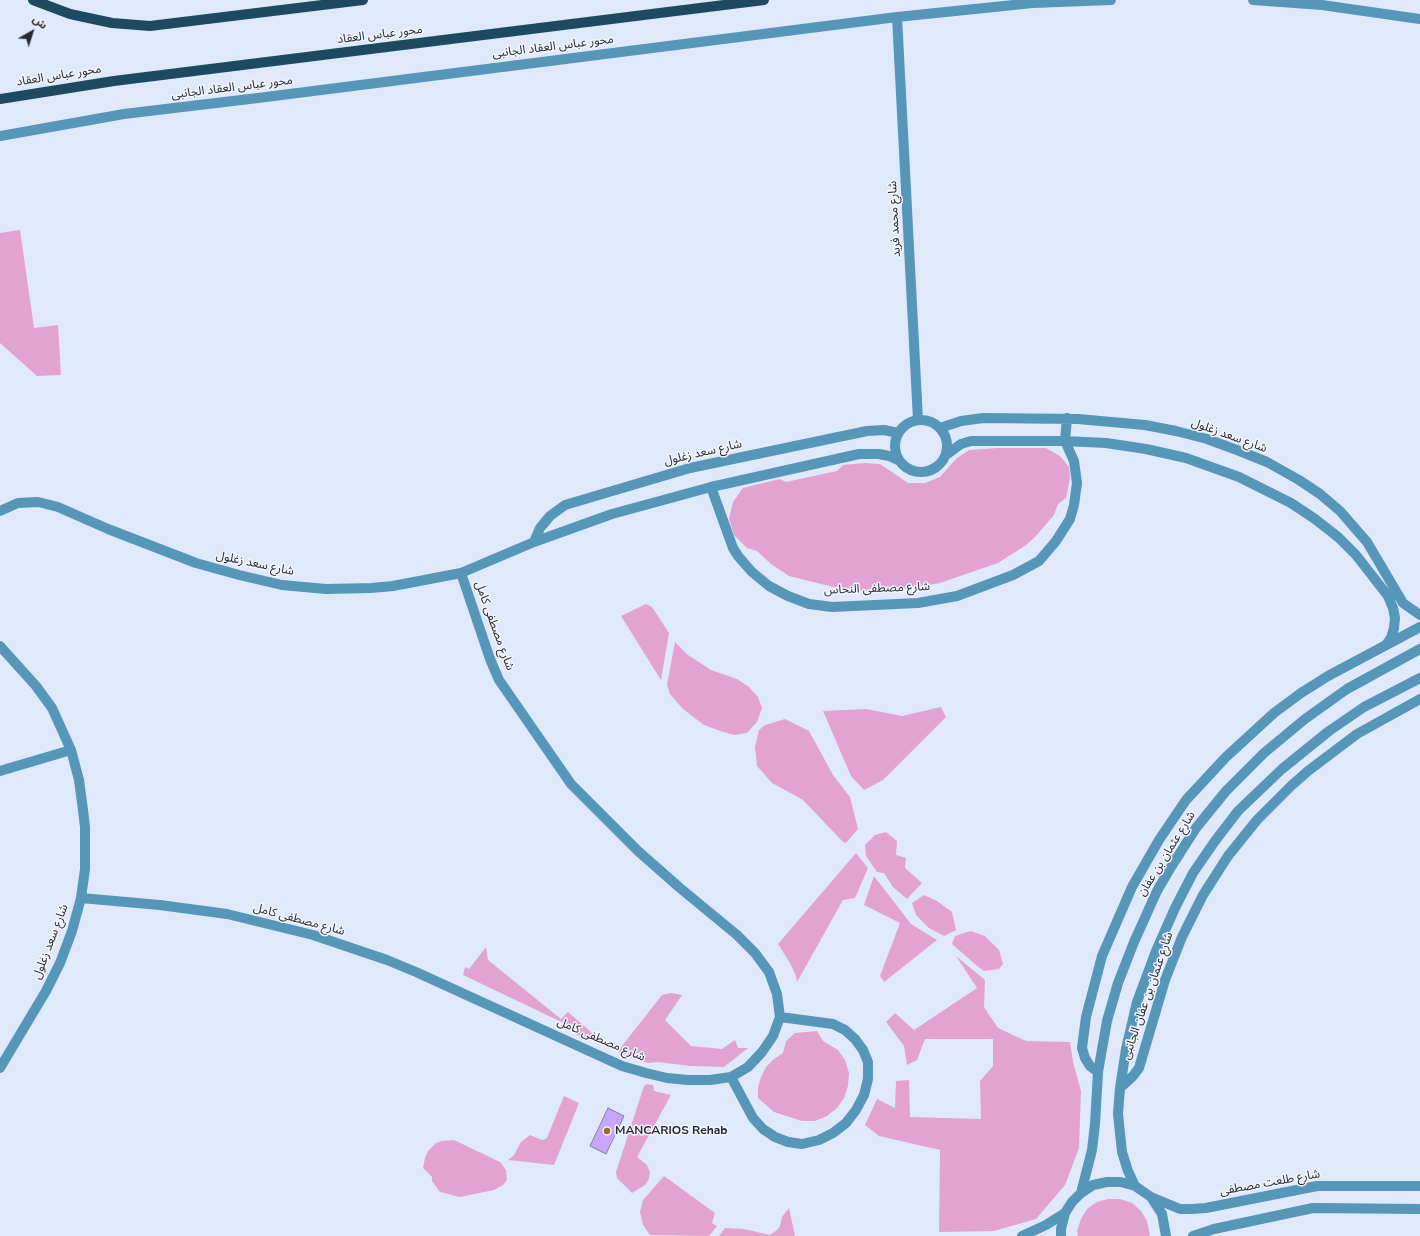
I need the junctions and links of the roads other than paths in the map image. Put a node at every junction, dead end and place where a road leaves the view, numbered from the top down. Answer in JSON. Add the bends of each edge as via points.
{"nodes":[{"id":1,"x":33,"y":0,"type":"edge"},
{"id":2,"x":364,"y":0,"type":"edge"},
{"id":3,"x":764,"y":0,"type":"edge"},
{"id":4,"x":1111,"y":0,"type":"edge"},
{"id":5,"x":1253,"y":0,"type":"edge"},
{"id":6,"x":1002,"y":3,"type":"edge"},
{"id":7,"x":897,"y":17,"type":"junction"},
{"id":8,"x":1420,"y":19,"type":"edge"},
{"id":9,"x":0,"y":99,"type":"edge"},
{"id":10,"x":0,"y":136,"type":"edge"},
{"id":11,"x":1067,"y":418,"type":"junction"},
{"id":12,"x":918,"y":420,"type":"junction"},
{"id":13,"x":940,"y":428,"type":"junction"},
{"id":14,"x":898,"y":433,"type":"junction"},
{"id":15,"x":1065,"y":441,"type":"junction"},
{"id":16,"x":946,"y":455,"type":"junction"},
{"id":17,"x":900,"y":461,"type":"junction"},
{"id":18,"x":711,"y":487,"type":"junction"},
{"id":19,"x":0,"y":511,"type":"edge"},
{"id":20,"x":534,"y":542,"type":"junction"},
{"id":21,"x":461,"y":573,"type":"junction"},
{"id":22,"x":1420,"y":615,"type":"edge"},
{"id":23,"x":1420,"y":627,"type":"edge"},
{"id":24,"x":1385,"y":645,"type":"junction"},
{"id":25,"x":0,"y":646,"type":"edge"},
{"id":26,"x":1420,"y":649,"type":"edge"},
{"id":27,"x":1420,"y":678,"type":"edge"},
{"id":28,"x":1420,"y":699,"type":"edge"},
{"id":29,"x":71,"y":750,"type":"junction"},
{"id":30,"x":0,"y":771,"type":"edge"},
{"id":31,"x":81,"y":898,"type":"junction"},
{"id":32,"x":780,"y":1017,"type":"junction"},
{"id":33,"x":0,"y":1068,"type":"edge"},
{"id":34,"x":1098,"y":1072,"type":"junction"},
{"id":35,"x":732,"y":1077,"type":"junction"},
{"id":36,"x":1120,"y":1088,"type":"junction"},
{"id":37,"x":1135,"y":1186,"type":"junction"},
{"id":38,"x":1420,"y":1186,"type":"edge"},
{"id":39,"x":1081,"y":1193,"type":"junction"},
{"id":40,"x":1151,"y":1197,"type":"junction"},
{"id":41,"x":1420,"y":1209,"type":"edge"},
{"id":42,"x":1065,"y":1213,"type":"junction"},
{"id":43,"x":1022,"y":1236,"type":"edge"},
{"id":44,"x":1061,"y":1236,"type":"edge"},
{"id":45,"x":1166,"y":1236,"type":"edge"},
{"id":46,"x":1193,"y":1236,"type":"edge"}],
"edges":[{"from":1,"to":2,"type":"main road","via":[[70,14],[112,23],[150,26]]},
{"from":3,"to":9,"type":"main road","name":"محور عباس العقاد","via":[[114,81]]},
{"from":4,"to":6,"type":"street","name":"محور عباس العقاد الجانبى"},
{"from":5,"to":8,"type":"street","via":[[1322,5]]},
{"from":6,"to":7,"type":"street","name":"محور عباس العقاد الجانبى"},
{"from":7,"to":10,"type":"street","name":"محور عباس العقاد الجانبى","via":[[124,114]]},
{"from":7,"to":12,"type":"street","name":"شارع محمد فريد"},
{"from":11,"to":13,"type":"street","name":"شارع سعد زغلول","via":[[972,419]]},
{"from":11,"to":15,"type":"street"},
{"from":11,"to":22,"type":"street","name":"شارع سعد زغلول","via":[[1145,425],[1176,431],[1237,450],[1283,471],[1320,494],[1344,515],[1367,542],[1403,603]]},
{"from":12,"to":13,"type":"street","via":[[930,421]]},
{"from":12,"to":14,"type":"street","via":[[903,426]]},
{"from":13,"to":16,"type":"street","via":[[946,436]]},
{"from":14,"to":17,"type":"street","via":[[895,443]]},
{"from":14,"to":20,"type":"street","name":"شارع سعد زغلول","via":[[884,430],[867,431],[690,468],[565,505],[550,516],[540,528]]},
{"from":15,"to":16,"type":"street","via":[[971,441],[961,444]]},
{"from":15,"to":18,"type":"street","name":"شارع مصطفى النحاس","via":[[1074,462],[1077,483],[1074,505],[1070,519],[1039,561],[986,586],[957,596],[918,603],[832,607],[809,604],[769,586],[752,572],[733,548]]},
{"from":15,"to":24,"type":"street","via":[[1106,443],[1186,458],[1239,477],[1315,518],[1360,560],[1388,596],[1395,618],[1391,638]]},
{"from":16,"to":17,"type":"street","via":[[937,468],[930,471],[914,472]]},
{"from":17,"to":18,"type":"street","name":"شارع سعد زغلول","via":[[879,454],[859,454]]},
{"from":18,"to":20,"type":"street","name":"شارع سعد زغلول","via":[[612,514]]},
{"from":19,"to":21,"type":"street","name":"شارع سعد زغلول","via":[[18,504],[38,502],[58,507],[108,530],[196,563],[282,585],[326,589],[393,586]]},
{"from":20,"to":21,"type":"street","name":"شارع سعد زغلول"},
{"from":21,"to":32,"type":"street","name":"شارع مصطفى كامل","via":[[499,680],[557,765],[571,784],[632,846],[755,953],[769,972],[777,994]]},
{"from":23,"to":24,"type":"street"},
{"from":24,"to":34,"type":"street","via":[[1328,676],[1274,713],[1222,761],[1186,800],[1159,840],[1132,887],[1117,921],[1100,964],[1086,1017],[1082,1048],[1090,1066]]},
{"from":25,"to":29,"type":"street","name":"شارع سعد زغلول","via":[[52,708]]},
{"from":26,"to":34,"type":"street","name":"شارع عثمان بن عفان","via":[[1347,689],[1305,719],[1264,753],[1231,786],[1196,828],[1157,890],[1134,942],[1107,1021]]},
{"from":27,"to":36,"type":"street","via":[[1364,707],[1329,731],[1282,769],[1238,811],[1215,841],[1193,873],[1156,951],[1137,1002]]},
{"from":28,"to":36,"type":"street","name":"شارع عثمان بن عفان الجانبى","via":[[1357,734],[1308,771],[1257,820],[1228,856],[1203,895],[1182,937],[1165,980],[1139,1068]]},
{"from":29,"to":30,"type":"street"},
{"from":29,"to":31,"type":"street","name":"شارع سعد زغلول","via":[[79,780],[85,828],[85,869]]},
{"from":31,"to":33,"type":"street","name":"شارع سعد زغلول","via":[[60,963]]},
{"from":31,"to":35,"type":"street","name":"شارع مصطفى كامل","via":[[227,914],[313,935],[416,972],[622,1066],[667,1078],[710,1080]]},
{"from":32,"to":35,"type":"street","name":"شارع مصطفى كامل","via":[[773,1036],[762,1052],[748,1067]]},
{"from":32,"to":35,"type":"street","via":[[833,1024],[845,1030],[863,1050],[868,1062],[868,1079],[864,1095],[846,1123],[824,1138],[802,1144],[775,1137],[753,1118]]},
{"from":34,"to":39,"type":"street","name":"شارع عثمان بن عفان","via":[[1092,1150]]},
{"from":36,"to":37,"type":"street","via":[[1118,1114],[1122,1152]]},
{"from":37,"to":39,"type":"street","via":[[1122,1182],[1107,1182]]},
{"from":37,"to":40,"type":"street"},
{"from":38,"to":40,"type":"street","name":"شارع طلعت مصطفى","via":[[1317,1186],[1192,1209],[1169,1205]]},
{"from":39,"to":42,"type":"street"},
{"from":40,"to":45,"type":"street","via":[[1162,1214]]},
{"from":41,"to":46,"type":"street","via":[[1313,1208],[1214,1229]]},
{"from":42,"to":43,"type":"street"},
{"from":42,"to":44,"type":"street"}]}
